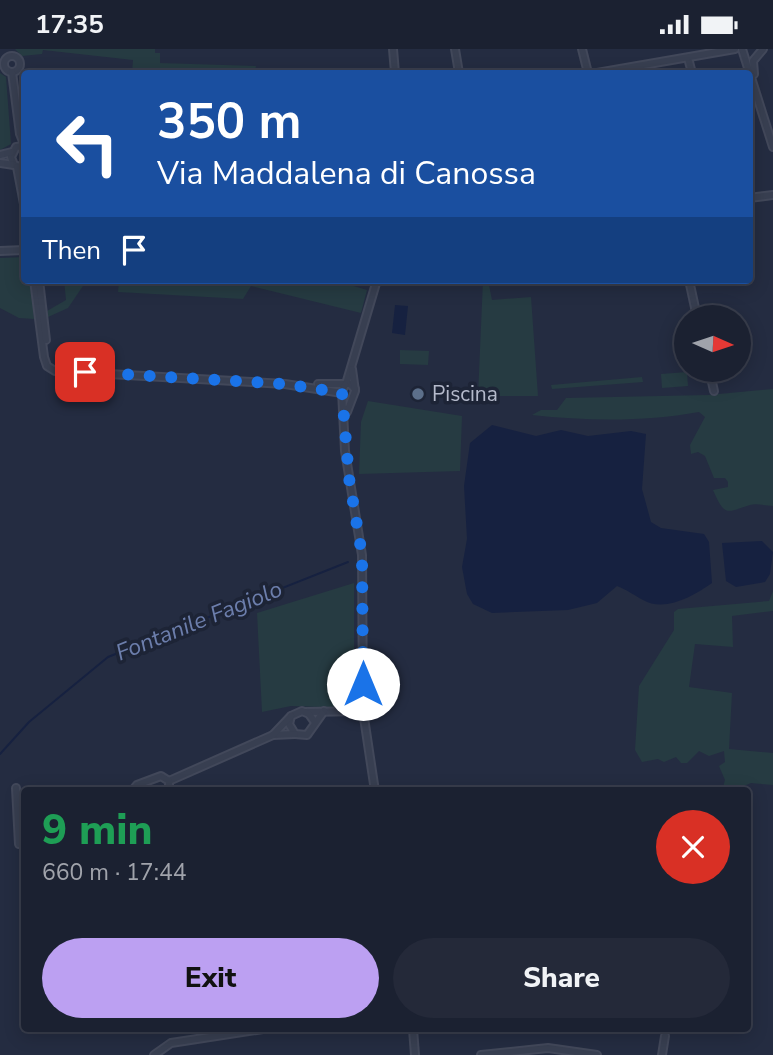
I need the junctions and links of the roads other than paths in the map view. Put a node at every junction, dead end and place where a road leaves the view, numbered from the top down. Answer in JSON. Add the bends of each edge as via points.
{"nodes":[{"id":1,"x":393,"y":49,"type":"edge"},
{"id":2,"x":455,"y":49,"type":"edge"},
{"id":3,"x":584,"y":49,"type":"edge"},
{"id":4,"x":735,"y":49,"type":"edge"},
{"id":5,"x":743,"y":49,"type":"edge"},
{"id":6,"x":763,"y":49,"type":"edge"},
{"id":7,"x":10,"y":52,"type":"edge"},
{"id":8,"x":706,"y":52,"type":"edge"},
{"id":9,"x":688,"y":58,"type":"junction"},
{"id":10,"x":2,"y":65,"type":"edge"},
{"id":11,"x":395,"y":70,"type":"edge"},
{"id":12,"x":458,"y":70,"type":"edge"},
{"id":13,"x":588,"y":70,"type":"edge"},
{"id":14,"x":640,"y":70,"type":"edge"},
{"id":15,"x":691,"y":70,"type":"edge"},
{"id":16,"x":750,"y":70,"type":"edge"},
{"id":17,"x":12,"y":72,"type":"junction"},
{"id":18,"x":753,"y":80,"type":"edge"},
{"id":19,"x":756,"y":89,"type":"junction"},
{"id":20,"x":769,"y":129,"type":"junction"},
{"id":21,"x":20,"y":134,"type":"joint"},
{"id":22,"x":773,"y":138,"type":"edge"},
{"id":23,"x":21,"y":146,"type":"edge"},
{"id":24,"x":773,"y":147,"type":"edge"},
{"id":25,"x":14,"y":150,"type":"junction"},
{"id":26,"x":0,"y":156,"type":"edge"},
{"id":27,"x":0,"y":163,"type":"edge"},
{"id":28,"x":19,"y":167,"type":"edge"},
{"id":29,"x":773,"y":195,"type":"edge"},
{"id":30,"x":753,"y":198,"type":"edge"},
{"id":31,"x":21,"y":250,"type":"edge"},
{"id":32,"x":0,"y":251,"type":"edge"},
{"id":33,"x":36,"y":284,"type":"edge"},
{"id":34,"x":37,"y":284,"type":"edge"},
{"id":35,"x":376,"y":284,"type":"edge"},
{"id":36,"x":690,"y":284,"type":"edge"},
{"id":37,"x":694,"y":305,"type":"edge"},
{"id":38,"x":42,"y":308,"type":"junction"},
{"id":39,"x":42,"y":339,"type":"junction"},
{"id":40,"x":352,"y":368,"type":"junction"},
{"id":41,"x":68,"y":370,"type":"junction"},
{"id":42,"x":712,"y":382,"type":"edge"},
{"id":43,"x":285,"y":384,"type":"junction"},
{"id":44,"x":345,"y":384,"type":"junction"},
{"id":45,"x":714,"y":391,"type":"dead end"},
{"id":46,"x":354,"y":392,"type":"junction"},
{"id":47,"x":343,"y":394,"type":"junction"},
{"id":48,"x":344,"y":424,"type":"junction"},
{"id":49,"x":324,"y":711,"type":"junction"},
{"id":50,"x":363,"y":711,"type":"junction"},
{"id":51,"x":306,"y":712,"type":"junction"},
{"id":52,"x":291,"y":716,"type":"junction"},
{"id":53,"x":314,"y":721,"type":"junction"},
{"id":54,"x":295,"y":734,"type":"junction"},
{"id":55,"x":273,"y":735,"type":"junction"},
{"id":56,"x":169,"y":781,"type":"junction"},
{"id":57,"x":135,"y":787,"type":"edge"},
{"id":58,"x":169,"y":787,"type":"edge"},
{"id":59,"x":374,"y":787,"type":"edge"},
{"id":60,"x":16,"y":788,"type":"dead end"},
{"id":61,"x":21,"y":843,"type":"edge"},
{"id":62,"x":244,"y":1032,"type":"edge"},
{"id":63,"x":413,"y":1032,"type":"edge"},
{"id":64,"x":665,"y":1036,"type":"dead end"},
{"id":65,"x":536,"y":1051,"type":"edge"},
{"id":66,"x":154,"y":1055,"type":"edge"},
{"id":67,"x":415,"y":1055,"type":"edge"},
{"id":68,"x":481,"y":1055,"type":"edge"},
{"id":69,"x":597,"y":1055,"type":"edge"},
{"id":70,"x":662,"y":1055,"type":"edge"}],
"edges":[{"from":1,"to":11,"type":"street"},
{"from":2,"to":12,"type":"street"},
{"from":3,"to":13,"type":"street"},
{"from":4,"to":8,"type":"street"},
{"from":5,"to":16,"type":"street"},
{"from":6,"to":19,"type":"street","via":[[753,64]]},
{"from":7,"to":10,"type":"street"},
{"from":7,"to":17,"type":"street","via":[[19,63]]},
{"from":8,"to":9,"type":"street"},
{"from":9,"to":14,"type":"street"},
{"from":9,"to":15,"type":"street"},
{"from":10,"to":17,"type":"street"},
{"from":17,"to":21,"type":"street"},
{"from":18,"to":19,"type":"street"},
{"from":19,"to":20,"type":"street"},
{"from":20,"to":22,"type":"street"},
{"from":20,"to":24,"type":"street"},
{"from":21,"to":25,"type":"street"},
{"from":23,"to":25,"type":"street"},
{"from":25,"to":26,"type":"street"},
{"from":25,"to":28,"type":"street"},
{"from":27,"to":28,"type":"street"},
{"from":29,"to":30,"type":"street"},
{"from":31,"to":32,"type":"street"},
{"from":33,"to":39,"type":"street"},
{"from":34,"to":38,"type":"street"},
{"from":35,"to":40,"type":"street"},
{"from":36,"to":37,"type":"street"},
{"from":38,"to":39,"type":"street"},
{"from":38,"to":41,"type":"street","via":[[50,363]]},
{"from":39,"to":41,"type":"street","via":[[47,366]]},
{"from":40,"to":44,"type":"street"},
{"from":40,"to":46,"type":"street"},
{"from":41,"to":43,"type":"street"},
{"from":42,"to":45,"type":"street"},
{"from":43,"to":44,"type":"street"},
{"from":43,"to":47,"type":"street"},
{"from":44,"to":46,"type":"street"},
{"from":44,"to":47,"type":"street"},
{"from":46,"to":47,"type":"street"},
{"from":46,"to":48,"type":"street"},
{"from":47,"to":48,"type":"street"},
{"from":48,"to":50,"type":"street","via":[[362,555]]},
{"from":49,"to":50,"type":"street"},
{"from":49,"to":51,"type":"street"},
{"from":49,"to":53,"type":"street"},
{"from":50,"to":59,"type":"street"},
{"from":51,"to":52,"type":"street"},
{"from":51,"to":53,"type":"street"},
{"from":52,"to":54,"type":"street","via":[[290,728]]},
{"from":52,"to":55,"type":"street"},
{"from":53,"to":54,"type":"street","via":[[310,733]]},
{"from":54,"to":55,"type":"street"},
{"from":55,"to":56,"type":"street"},
{"from":56,"to":57,"type":"street","via":[[157,777]]},
{"from":56,"to":58,"type":"street"},
{"from":60,"to":61,"type":"street"},
{"from":62,"to":66,"type":"street","via":[[172,1043]]},
{"from":63,"to":67,"type":"street"},
{"from":64,"to":70,"type":"street"},
{"from":65,"to":68,"type":"street"},
{"from":65,"to":69,"type":"street"}]}
